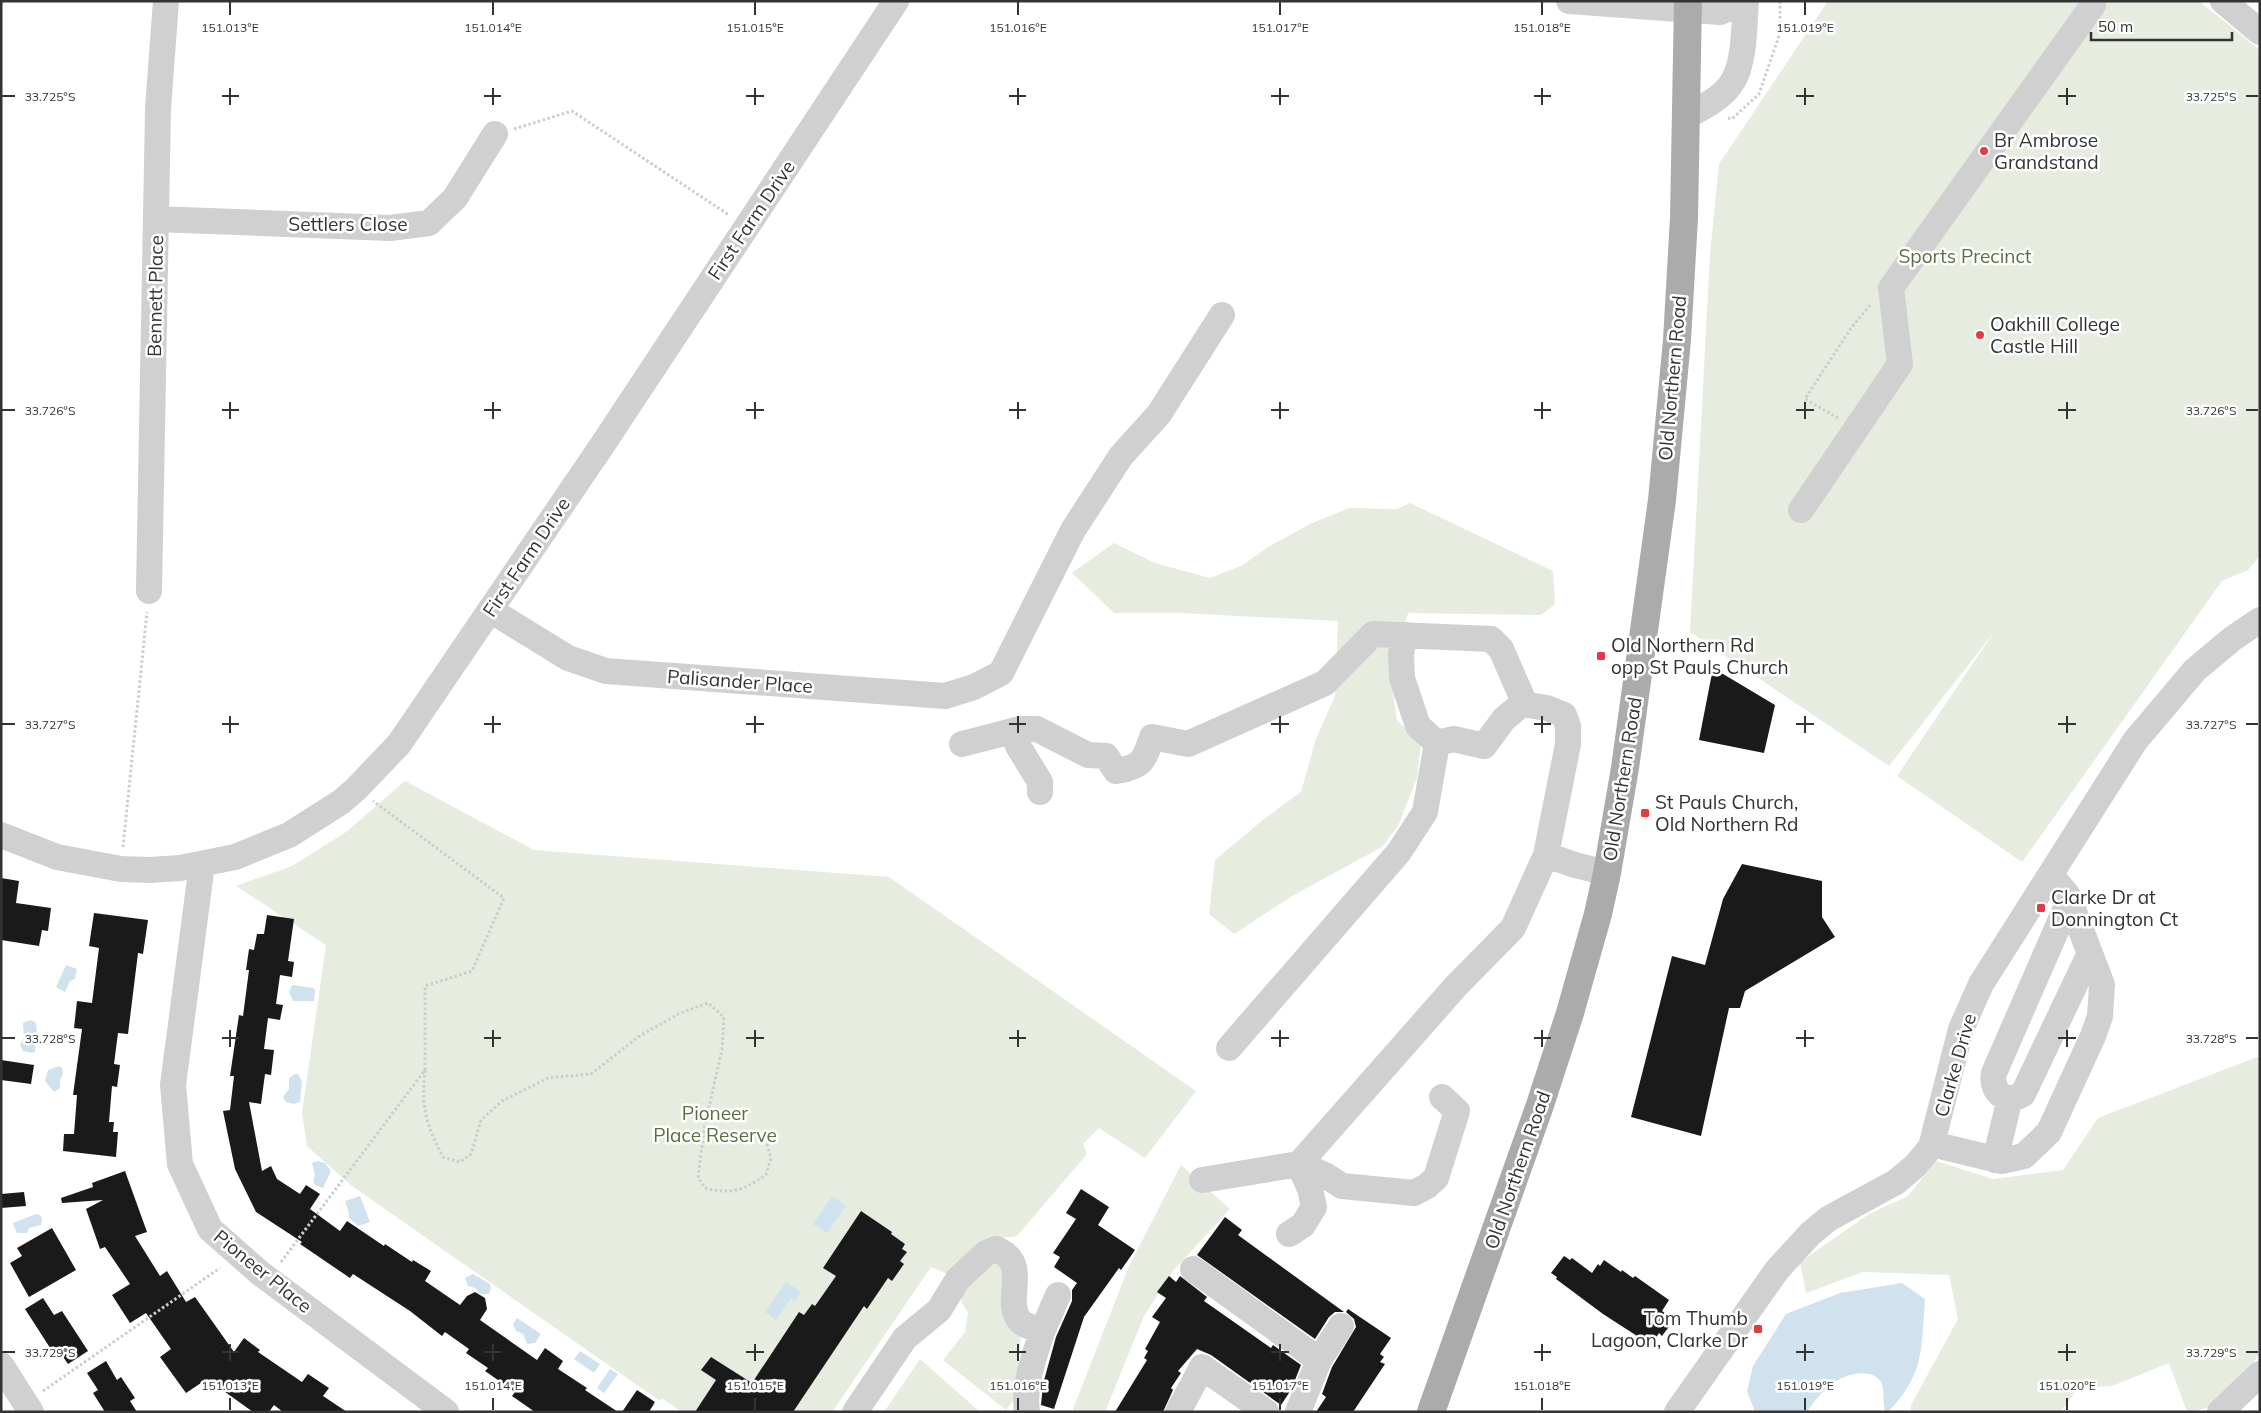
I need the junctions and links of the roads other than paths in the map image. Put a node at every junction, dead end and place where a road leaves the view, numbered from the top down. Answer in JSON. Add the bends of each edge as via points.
{"nodes":[{"id":1,"x":166,"y":1,"type":"edge"},
{"id":2,"x":896,"y":1,"type":"edge"},
{"id":3,"x":1569,"y":1,"type":"edge"},
{"id":4,"x":1735,"y":1,"type":"edge"},
{"id":5,"x":1746,"y":1,"type":"edge"},
{"id":6,"x":2223,"y":1,"type":"edge"},
{"id":7,"x":1688,"y":5,"type":"edge"},
{"id":8,"x":2093,"y":6,"type":"dead end"},
{"id":9,"x":2260,"y":32,"type":"edge"},
{"id":10,"x":1687,"y":116,"type":"junction"},
{"id":11,"x":495,"y":134,"type":"road end"},
{"id":12,"x":156,"y":219,"type":"junction"},
{"id":13,"x":1222,"y":315,"type":"dead end"},
{"id":14,"x":1801,"y":510,"type":"dead end"},
{"id":15,"x":149,"y":591,"type":"road end"},
{"id":16,"x":490,"y":610,"type":"junction"},
{"id":17,"x":2260,"y":620,"type":"edge"},
{"id":18,"x":1405,"y":636,"type":"junction"},
{"id":19,"x":1525,"y":704,"type":"junction"},
{"id":20,"x":1016,"y":730,"type":"junction"},
{"id":21,"x":1437,"y":743,"type":"junction"},
{"id":22,"x":962,"y":744,"type":"dead end"},
{"id":23,"x":1040,"y":792,"type":"dead end"},
{"id":24,"x":1,"y":835,"type":"edge"},
{"id":25,"x":1546,"y":855,"type":"junction"},
{"id":26,"x":202,"y":864,"type":"junction"},
{"id":27,"x":1607,"y":873,"type":"junction"},
{"id":28,"x":2051,"y":875,"type":"junction"},
{"id":29,"x":2069,"y":900,"type":"junction"},
{"id":30,"x":2090,"y":953,"type":"junction"},
{"id":31,"x":1228,"y":1048,"type":"dead end"},
{"id":32,"x":1442,"y":1097,"type":"dead end"},
{"id":33,"x":2010,"y":1098,"type":"junction"},
{"id":34,"x":1932,"y":1144,"type":"junction"},
{"id":35,"x":1995,"y":1160,"type":"junction"},
{"id":36,"x":1299,"y":1164,"type":"junction"},
{"id":37,"x":1202,"y":1180,"type":"dead end"},
{"id":38,"x":1289,"y":1234,"type":"dead end"},
{"id":39,"x":1193,"y":1269,"type":"dead end"},
{"id":40,"x":1058,"y":1295,"type":"dead end"},
{"id":41,"x":1341,"y":1326,"type":"dead end"},
{"id":42,"x":1042,"y":1332,"type":"junction"},
{"id":43,"x":1319,"y":1360,"type":"junction"},
{"id":44,"x":1,"y":1365,"type":"edge"},
{"id":45,"x":2260,"y":1374,"type":"edge"},
{"id":46,"x":28,"y":1407,"type":"edge"},
{"id":47,"x":2234,"y":1407,"type":"edge"},
{"id":48,"x":446,"y":1412,"type":"edge"},
{"id":49,"x":855,"y":1412,"type":"edge"},
{"id":50,"x":1027,"y":1412,"type":"edge"},
{"id":51,"x":1178,"y":1412,"type":"edge"},
{"id":52,"x":1266,"y":1412,"type":"edge"},
{"id":53,"x":1298,"y":1412,"type":"edge"},
{"id":54,"x":1431,"y":1412,"type":"edge"},
{"id":55,"x":1677,"y":1412,"type":"edge"}],
"edges":[{"from":1,"to":12,"type":"street","name":"Bennett Place","via":[[158,108]]},
{"from":2,"to":16,"type":"street","name":"First Farm Drive"},
{"from":3,"to":7,"type":"street"},
{"from":4,"to":7,"type":"street","via":[[1720,12]]},
{"from":5,"to":10,"type":"street","via":[[1743,48],[1733,81],[1717,98]]},
{"from":6,"to":9,"type":"street"},
{"from":7,"to":10,"type":"main road","name":"Old Northern Road"},
{"from":8,"to":14,"type":"street","via":[[1891,288],[1900,364]]},
{"from":10,"to":27,"type":"main road","name":"Old Northern Road","via":[[1677,340],[1662,500]]},
{"from":11,"to":12,"type":"street","name":"Settlers Close","via":[[456,198],[429,223],[390,228]]},
{"from":12,"to":15,"type":"street","name":"Bennett Place"},
{"from":13,"to":16,"type":"street","name":"Palisander Place","via":[[1159,414],[1122,456],[1073,530],[1001,673],[974,687],[945,696],[606,671],[568,658]]},
{"from":16,"to":26,"type":"street","name":"First Farm Drive","via":[[399,744],[356,789],[289,835],[235,857]]},
{"from":17,"to":28,"type":"street","name":"Clarke Drive","via":[[2195,670],[2162,708],[2136,741]]},
{"from":18,"to":19,"type":"street","via":[[1491,639],[1501,649]]},
{"from":18,"to":20,"type":"street","via":[[1373,634],[1325,683],[1188,744],[1152,737],[1142,761],[1135,768],[1116,770],[1106,756],[1088,756],[1037,729]]},
{"from":18,"to":21,"type":"street","via":[[1402,678],[1418,726]]},
{"from":19,"to":21,"type":"street","via":[[1504,719],[1484,746],[1454,739]]},
{"from":19,"to":25,"type":"street","via":[[1564,715],[1568,726],[1568,744]]},
{"from":20,"to":22,"type":"street"},
{"from":20,"to":23,"type":"street","via":[[1018,746],[1040,782]]},
{"from":21,"to":31,"type":"street","via":[[1425,812],[1399,852]]},
{"from":24,"to":26,"type":"street","name":"First Farm Drive","via":[[57,857],[121,869],[150,870]]},
{"from":25,"to":27,"type":"street"},
{"from":25,"to":36,"type":"street","via":[[1513,928],[1456,986]]},
{"from":26,"to":48,"type":"street","name":"Pioneer Place","via":[[173,1085],[180,1164],[210,1229],[268,1279]]},
{"from":27,"to":54,"type":"main road","name":"Old Northern Road","via":[[1570,1013],[1539,1108]]},
{"from":28,"to":29,"type":"street"},
{"from":28,"to":34,"type":"street","name":"Clarke Drive","via":[[1981,984],[1961,1029]]},
{"from":29,"to":30,"type":"street"},
{"from":29,"to":33,"type":"street","via":[[1994,1073],[1992,1082],[1998,1093]]},
{"from":30,"to":33,"type":"street","via":[[2023,1094]]},
{"from":30,"to":35,"type":"street","via":[[2102,985],[2100,1016],[2049,1132],[2024,1156]]},
{"from":32,"to":36,"type":"street","via":[[1457,1111],[1436,1178],[1414,1193],[1342,1186]]},
{"from":33,"to":35,"type":"street"},
{"from":34,"to":35,"type":"street"},
{"from":34,"to":55,"type":"street","name":"Clarke Drive","via":[[1915,1166],[1896,1182],[1828,1219],[1810,1234],[1777,1270]]},
{"from":36,"to":37,"type":"street"},
{"from":36,"to":38,"type":"street","via":[[1314,1207],[1303,1225]]},
{"from":39,"to":43,"type":"street"},
{"from":40,"to":42,"type":"street"},
{"from":41,"to":43,"type":"street"},
{"from":42,"to":49,"type":"street","via":[[1022,1323],[1018,1317],[1009,1257],[996,1250],[986,1253],[958,1279],[939,1310],[905,1338]]},
{"from":42,"to":50,"type":"street","via":[[1028,1379]]},
{"from":43,"to":53,"type":"street"},
{"from":44,"to":46,"type":"street"},
{"from":45,"to":47,"type":"street"},
{"from":51,"to":52,"type":"street","via":[[1202,1367]]}]}
